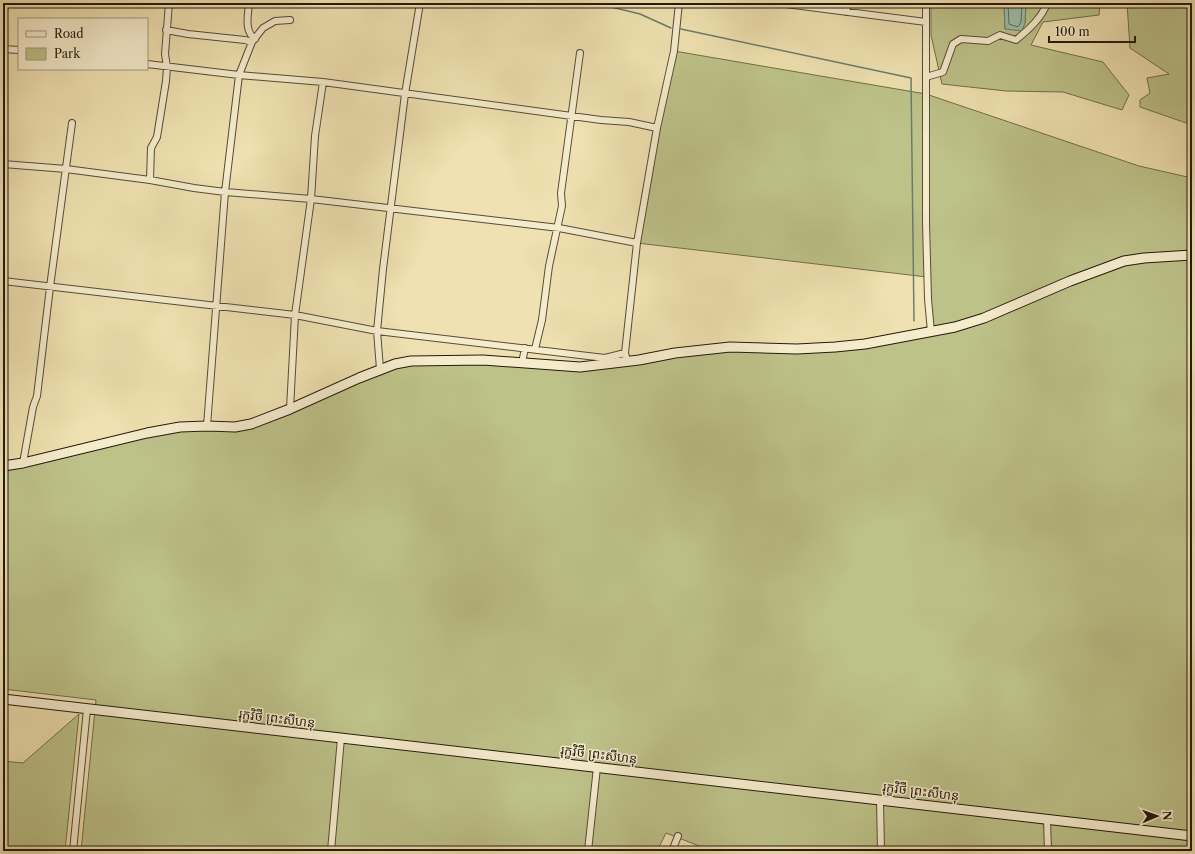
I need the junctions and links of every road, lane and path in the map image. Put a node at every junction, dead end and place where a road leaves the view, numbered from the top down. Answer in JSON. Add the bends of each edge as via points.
{"nodes":[{"id":1,"x":5,"y":3,"type":"edge"},
{"id":2,"x":169,"y":3,"type":"edge"},
{"id":3,"x":249,"y":3,"type":"edge"},
{"id":4,"x":420,"y":3,"type":"edge"},
{"id":5,"x":679,"y":3,"type":"edge"},
{"id":6,"x":778,"y":3,"type":"edge"},
{"id":7,"x":848,"y":3,"type":"edge"},
{"id":8,"x":926,"y":3,"type":"edge"},
{"id":9,"x":1047,"y":3,"type":"edge"},
{"id":10,"x":846,"y":12,"type":"junction"},
{"id":11,"x":3,"y":20,"type":"edge"},
{"id":12,"x":290,"y":20,"type":"dead end"},
{"id":13,"x":926,"y":22,"type":"junction"},
{"id":14,"x":166,"y":30,"type":"junction"},
{"id":15,"x":254,"y":40,"type":"junction"},
{"id":16,"x":3,"y":49,"type":"edge"},
{"id":17,"x":18,"y":50,"type":"edge"},
{"id":18,"x":580,"y":53,"type":"dead end"},
{"id":19,"x":148,"y":64,"type":"edge"},
{"id":20,"x":167,"y":67,"type":"junction"},
{"id":21,"x":238,"y":75,"type":"junction"},
{"id":22,"x":926,"y":77,"type":"junction"},
{"id":23,"x":323,"y":82,"type":"junction"},
{"id":24,"x":405,"y":94,"type":"junction"},
{"id":25,"x":572,"y":115,"type":"junction"},
{"id":26,"x":72,"y":123,"type":"dead end"},
{"id":27,"x":657,"y":128,"type":"junction"},
{"id":28,"x":3,"y":164,"type":"edge"},
{"id":29,"x":66,"y":169,"type":"junction"},
{"id":30,"x":150,"y":180,"type":"junction"},
{"id":31,"x":225,"y":192,"type":"junction"},
{"id":32,"x":311,"y":199,"type":"junction"},
{"id":33,"x":392,"y":208,"type":"junction"},
{"id":34,"x":559,"y":228,"type":"junction"},
{"id":35,"x":637,"y":243,"type":"junction"},
{"id":36,"x":1192,"y":255,"type":"edge"},
{"id":37,"x":3,"y":281,"type":"edge"},
{"id":38,"x":50,"y":287,"type":"junction"},
{"id":39,"x":215,"y":307,"type":"junction"},
{"id":40,"x":295,"y":315,"type":"junction"},
{"id":41,"x":377,"y":331,"type":"junction"},
{"id":42,"x":931,"y":332,"type":"junction"},
{"id":43,"x":525,"y":348,"type":"junction"},
{"id":44,"x":535,"y":349,"type":"junction"},
{"id":45,"x":626,"y":358,"type":"junction"},
{"id":46,"x":522,"y":363,"type":"junction"},
{"id":47,"x":380,"y":369,"type":"junction"},
{"id":48,"x":290,"y":409,"type":"junction"},
{"id":49,"x":207,"y":426,"type":"junction"},
{"id":50,"x":23,"y":463,"type":"junction"},
{"id":51,"x":3,"y":466,"type":"edge"},
{"id":52,"x":3,"y":699,"type":"edge"},
{"id":53,"x":87,"y":709,"type":"junction"},
{"id":54,"x":342,"y":738,"type":"junction"},
{"id":55,"x":597,"y":767,"type":"junction"},
{"id":56,"x":880,"y":800,"type":"junction"},
{"id":57,"x":1047,"y":819,"type":"junction"},
{"id":58,"x":678,"y":836,"type":"dead end"},
{"id":59,"x":1192,"y":836,"type":"edge"},
{"id":60,"x":73,"y":851,"type":"edge"},
{"id":61,"x":331,"y":851,"type":"edge"},
{"id":62,"x":588,"y":851,"type":"edge"},
{"id":63,"x":672,"y":851,"type":"edge"},
{"id":64,"x":881,"y":851,"type":"edge"},
{"id":65,"x":1048,"y":851,"type":"edge"}],
"edges":[{"from":1,"to":11,"type":"street"},
{"from":2,"to":14,"type":"street"},
{"from":3,"to":15,"type":"street","via":[[248,30]]},
{"from":4,"to":24,"type":"street"},
{"from":5,"to":27,"type":"street","via":[[674,51]]},
{"from":6,"to":10,"type":"street"},
{"from":7,"to":10,"type":"street"},
{"from":8,"to":13,"type":"street"},
{"from":9,"to":22,"type":"street","via":[[1044,11],[1016,40],[1000,35],[988,41],[961,39],[953,44],[944,72]]},
{"from":10,"to":13,"type":"street"},
{"from":12,"to":15,"type":"street","via":[[275,22],[263,28]]},
{"from":13,"to":22,"type":"street"},
{"from":14,"to":15,"type":"street"},
{"from":14,"to":20,"type":"street"},
{"from":15,"to":21,"type":"street"},
{"from":16,"to":17,"type":"street"},
{"from":18,"to":25,"type":"street"},
{"from":19,"to":20,"type":"street"},
{"from":20,"to":21,"type":"street"},
{"from":20,"to":30,"type":"street","via":[[157,137],[151,148]]},
{"from":21,"to":23,"type":"street"},
{"from":21,"to":31,"type":"street"},
{"from":22,"to":42,"type":"street","via":[[926,224]]},
{"from":23,"to":24,"type":"street"},
{"from":23,"to":32,"type":"street","via":[[315,136]]},
{"from":24,"to":25,"type":"street"},
{"from":24,"to":33,"type":"street"},
{"from":25,"to":27,"type":"street"},
{"from":25,"to":34,"type":"street"},
{"from":26,"to":29,"type":"street"},
{"from":27,"to":35,"type":"street"},
{"from":28,"to":29,"type":"street"},
{"from":29,"to":30,"type":"street"},
{"from":29,"to":38,"type":"street"},
{"from":30,"to":31,"type":"street"},
{"from":31,"to":32,"type":"street"},
{"from":31,"to":39,"type":"street"},
{"from":32,"to":33,"type":"street"},
{"from":32,"to":40,"type":"street"},
{"from":33,"to":34,"type":"street"},
{"from":33,"to":41,"type":"street"},
{"from":34,"to":35,"type":"street"},
{"from":34,"to":44,"type":"street","via":[[549,266],[548,287]]},
{"from":35,"to":45,"type":"street"},
{"from":36,"to":42,"type":"main road","via":[[1124,261],[984,318]]},
{"from":37,"to":38,"type":"street"},
{"from":38,"to":39,"type":"street"},
{"from":38,"to":50,"type":"street","via":[[37,396]]},
{"from":39,"to":40,"type":"street"},
{"from":39,"to":49,"type":"street"},
{"from":40,"to":41,"type":"street"},
{"from":40,"to":48,"type":"street"},
{"from":41,"to":43,"type":"street"},
{"from":41,"to":47,"type":"street"},
{"from":42,"to":45,"type":"main road","via":[[835,347],[730,347]]},
{"from":43,"to":44,"type":"street"},
{"from":43,"to":46,"type":"street"},
{"from":44,"to":45,"type":"street","via":[[605,358]]},
{"from":45,"to":46,"type":"main road","via":[[580,367]]},
{"from":46,"to":47,"type":"main road","via":[[483,360],[411,361]]},
{"from":47,"to":48,"type":"main road"},
{"from":48,"to":49,"type":"main road","via":[[252,424],[235,427]]},
{"from":49,"to":50,"type":"main road","via":[[180,427],[147,433]]},
{"from":50,"to":51,"type":"main road"},
{"from":52,"to":53,"type":"main road","name":"រុក្ខវិថី ព្រះសីហនុ"},
{"from":53,"to":54,"type":"main road","name":"រុក្ខវិថី ព្រះសីហនុ"},
{"from":53,"to":60,"type":"street"},
{"from":54,"to":55,"type":"main road","name":"រុក្ខវិថី ព្រះសីហនុ"},
{"from":54,"to":61,"type":"street"},
{"from":55,"to":56,"type":"main road","name":"រុក្ខវិថី ព្រះសីហនុ"},
{"from":55,"to":62,"type":"street"},
{"from":56,"to":57,"type":"main road","name":"រុក្ខវិថី ព្រះសីហនុ"},
{"from":56,"to":64,"type":"street"},
{"from":57,"to":59,"type":"main road","name":"រុក្ខវិថី ព្រះសីហនុ"},
{"from":57,"to":65,"type":"street"},
{"from":58,"to":63,"type":"street"}]}
